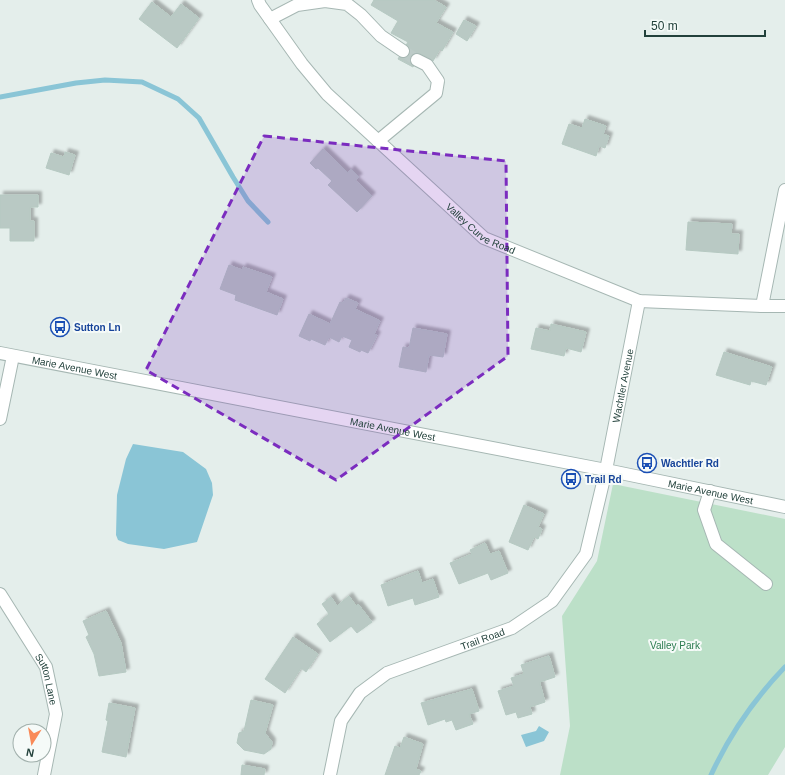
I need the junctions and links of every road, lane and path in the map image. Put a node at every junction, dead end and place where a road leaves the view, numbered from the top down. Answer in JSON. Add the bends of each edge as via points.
{"nodes":[{"id":1,"x":257,"y":2,"type":"edge"},
{"id":2,"x":270,"y":19,"type":"junction"},
{"id":3,"x":403,"y":51,"type":"tunnel mouth"},
{"id":4,"x":417,"y":60,"type":"tunnel mouth"},
{"id":5,"x":378,"y":141,"type":"junction"},
{"id":6,"x":785,"y":190,"type":"edge"},
{"id":7,"x":639,"y":301,"type":"junction"},
{"id":8,"x":762,"y":306,"type":"junction"},
{"id":9,"x":785,"y":306,"type":"edge"},
{"id":10,"x":0,"y":354,"type":"edge"},
{"id":11,"x":13,"y":356,"type":"junction"},
{"id":12,"x":0,"y":419,"type":"edge"},
{"id":13,"x":606,"y":470,"type":"junction"},
{"id":14,"x":710,"y":492,"type":"junction"},
{"id":15,"x":785,"y":507,"type":"edge"},
{"id":16,"x":766,"y":584,"type":"dead end"},
{"id":17,"x":0,"y":594,"type":"edge"},
{"id":18,"x":44,"y":775,"type":"edge"},
{"id":19,"x":330,"y":775,"type":"edge"}],
"edges":[{"from":1,"to":2,"type":"street","name":"Valley Curve Road"},
{"from":2,"to":3,"type":"street","via":[[297,5],[325,1],[347,4],[380,36]]},
{"from":2,"to":5,"type":"street","name":"Valley Curve Road","via":[[327,94]]},
{"from":4,"to":5,"type":"street","via":[[427,65],[438,81],[436,93]]},
{"from":5,"to":7,"type":"street","name":"Valley Curve Road","via":[[484,238]]},
{"from":6,"to":8,"type":"street"},
{"from":7,"to":8,"type":"street","name":"Valley Curve Road"},
{"from":7,"to":13,"type":"street","name":"Wachtler Avenue"},
{"from":8,"to":9,"type":"street","name":"Valley Curve Road"},
{"from":10,"to":11,"type":"street","name":"Marie Avenue West"},
{"from":11,"to":12,"type":"street"},
{"from":11,"to":13,"type":"street","name":"Marie Avenue West"},
{"from":13,"to":14,"type":"street","name":"Marie Avenue West"},
{"from":13,"to":19,"type":"street","name":"Trail Road","via":[[586,554],[552,601],[512,628],[387,673],[360,693],[341,721]]},
{"from":14,"to":15,"type":"street","name":"Marie Avenue West"},
{"from":14,"to":16,"type":"street","via":[[704,510],[716,544]]},
{"from":17,"to":18,"type":"street","name":"Sutton Lane","via":[[46,667],[56,714]]}]}
